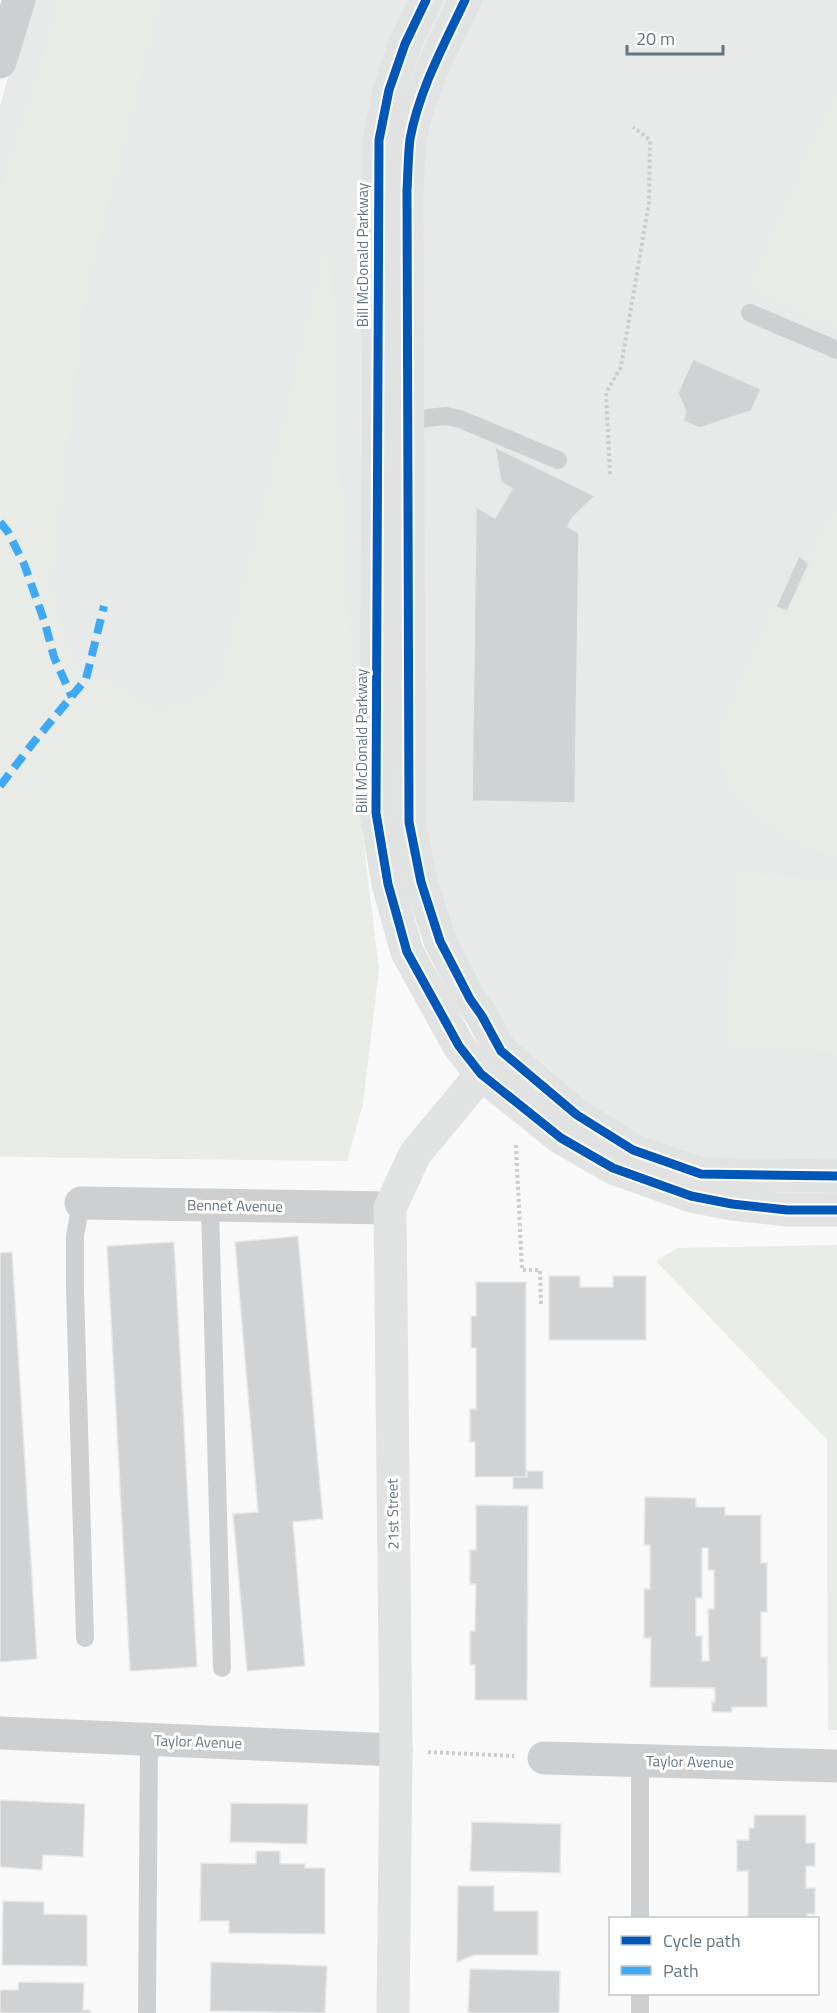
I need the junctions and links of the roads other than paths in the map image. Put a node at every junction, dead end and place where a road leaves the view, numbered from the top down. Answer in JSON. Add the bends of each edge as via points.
{"nodes":[{"id":1,"x":19,"y":0,"type":"edge"},
{"id":2,"x":426,"y":0,"type":"edge"},
{"id":3,"x":465,"y":0,"type":"edge"},
{"id":4,"x":0,"y":62,"type":"edge"},
{"id":5,"x":750,"y":313,"type":"dead end"},
{"id":6,"x":837,"y":350,"type":"edge"},
{"id":7,"x":408,"y":420,"type":"junction"},
{"id":8,"x":558,"y":460,"type":"dead end"},
{"id":9,"x":491,"y":1063,"type":"junction"},
{"id":10,"x":837,"y":1176,"type":"edge"},
{"id":11,"x":81,"y":1203,"type":"joint"},
{"id":12,"x":210,"y":1206,"type":"junction"},
{"id":13,"x":390,"y":1208,"type":"junction"},
{"id":14,"x":837,"y":1210,"type":"edge"},
{"id":15,"x":85,"y":1638,"type":"dead end"},
{"id":16,"x":222,"y":1668,"type":"dead end"},
{"id":17,"x":0,"y":1733,"type":"edge"},
{"id":18,"x":149,"y":1740,"type":"junction"},
{"id":19,"x":410,"y":1751,"type":"junction"},
{"id":20,"x":544,"y":1758,"type":"road end"},
{"id":21,"x":640,"y":1761,"type":"junction"},
{"id":22,"x":837,"y":1766,"type":"edge"},
{"id":23,"x":640,"y":1917,"type":"edge"},
{"id":24,"x":640,"y":1995,"type":"edge"},
{"id":25,"x":147,"y":2013,"type":"edge"},
{"id":26,"x":393,"y":2013,"type":"edge"},
{"id":27,"x":640,"y":2013,"type":"edge"}],
"edges":[{"from":1,"to":4,"type":"street"},
{"from":2,"to":9,"type":"main road","name":"Bill McDonald Parkway","via":[[389,90],[379,141],[376,813],[388,884],[407,952],[459,1046]]},
{"from":3,"to":7,"type":"main road","name":"Bill McDonald Parkway","via":[[429,75],[410,140]]},
{"from":5,"to":6,"type":"lane"},
{"from":7,"to":8,"type":"lane","via":[[446,416],[460,419]]},
{"from":7,"to":9,"type":"main road","name":"Bill McDonald Parkway","via":[[409,822],[421,882],[440,941],[483,1016]]},
{"from":9,"to":10,"type":"main road","name":"Bill McDonald Parkway","via":[[633,1150],[701,1174]]},
{"from":9,"to":13,"type":"main road","name":"21st Street","via":[[414,1154]]},
{"from":9,"to":14,"type":"main road","name":"Bill McDonald Parkway","via":[[561,1138],[613,1168],[691,1196],[732,1204]]},
{"from":11,"to":12,"type":"street","name":"Bennet Avenue"},
{"from":11,"to":15,"type":"lane","via":[[76,1220],[75,1288]]},
{"from":12,"to":13,"type":"street","name":"Bennet Avenue"},
{"from":12,"to":16,"type":"lane"},
{"from":13,"to":19,"type":"main road","name":"21st Street"},
{"from":17,"to":18,"type":"street","name":"Taylor Avenue"},
{"from":18,"to":19,"type":"street","name":"Taylor Avenue"},
{"from":18,"to":25,"type":"lane"},
{"from":19,"to":26,"type":"main road","name":"21st Street"},
{"from":20,"to":21,"type":"street","name":"Taylor Avenue"},
{"from":21,"to":22,"type":"street","name":"Taylor Avenue"},
{"from":21,"to":23,"type":"lane"},
{"from":24,"to":27,"type":"lane"}]}
